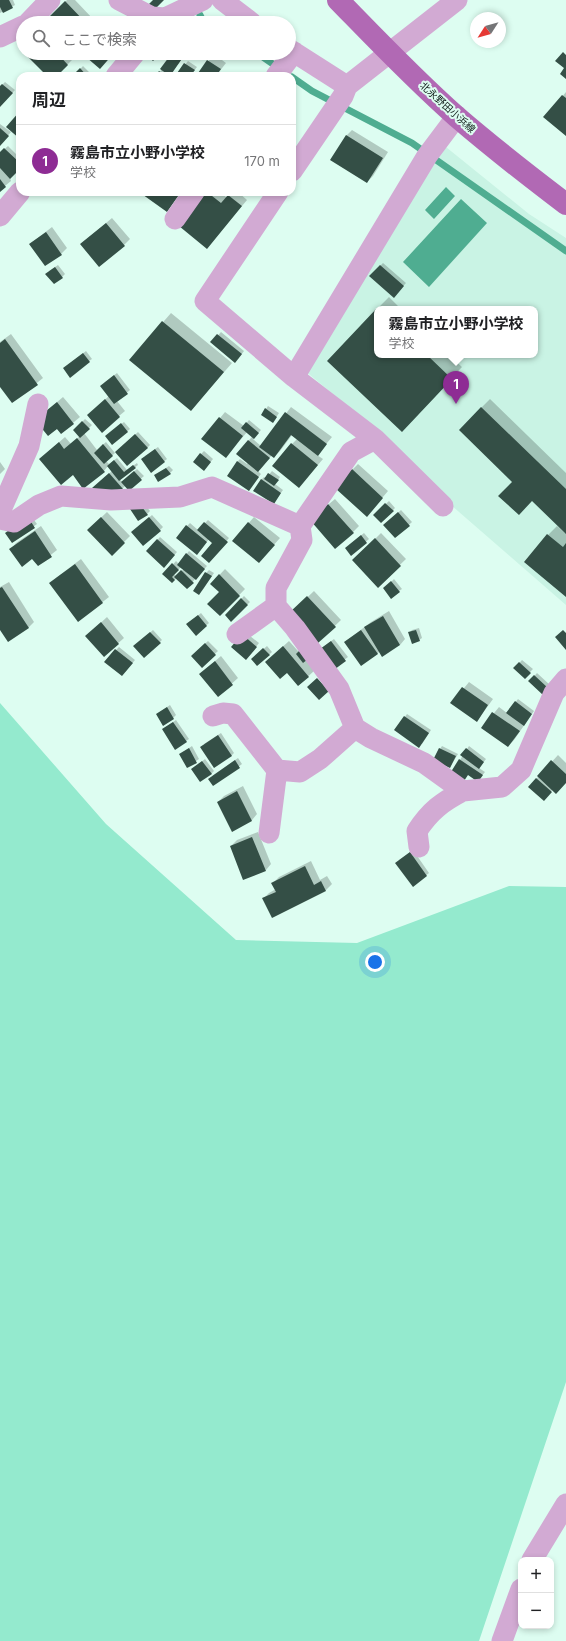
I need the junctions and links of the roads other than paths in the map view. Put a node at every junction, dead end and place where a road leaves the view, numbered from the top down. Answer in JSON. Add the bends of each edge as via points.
{"nodes":[{"id":1,"x":50,"y":0,"type":"edge"},
{"id":2,"x":119,"y":0,"type":"edge"},
{"id":3,"x":222,"y":0,"type":"edge"},
{"id":4,"x":338,"y":0,"type":"edge"},
{"id":5,"x":457,"y":0,"type":"edge"},
{"id":6,"x":201,"y":1,"type":"edge"},
{"id":7,"x":35,"y":16,"type":"edge"},
{"id":8,"x":150,"y":16,"type":"edge"},
{"id":9,"x":169,"y":16,"type":"edge"},
{"id":10,"x":243,"y":16,"type":"edge"},
{"id":11,"x":16,"y":29,"type":"edge"},
{"id":12,"x":0,"y":37,"type":"edge"},
{"id":13,"x":389,"y":52,"type":"junction"},
{"id":14,"x":296,"y":57,"type":"edge"},
{"id":15,"x":129,"y":60,"type":"edge"},
{"id":16,"x":286,"y":60,"type":"edge"},
{"id":17,"x":119,"y":72,"type":"edge"},
{"id":18,"x":279,"y":72,"type":"edge"},
{"id":19,"x":345,"y":91,"type":"junction"},
{"id":20,"x":457,"y":116,"type":"junction"},
{"id":21,"x":296,"y":165,"type":"edge"},
{"id":22,"x":17,"y":196,"type":"edge"},
{"id":23,"x":191,"y":196,"type":"edge"},
{"id":24,"x":275,"y":196,"type":"edge"},
{"id":25,"x":566,"y":204,"type":"edge"},
{"id":26,"x":0,"y":216,"type":"edge"},
{"id":27,"x":175,"y":219,"type":"dead end"},
{"id":28,"x":294,"y":377,"type":"junction"},
{"id":29,"x":38,"y":404,"type":"dead end"},
{"id":30,"x":375,"y":439,"type":"junction"},
{"id":31,"x":443,"y":506,"type":"dead end"},
{"id":32,"x":0,"y":512,"type":"edge"},
{"id":33,"x":0,"y":519,"type":"edge"},
{"id":34,"x":300,"y":526,"type":"junction"},
{"id":35,"x":276,"y":606,"type":"junction"},
{"id":36,"x":237,"y":634,"type":"dead end"},
{"id":37,"x":566,"y":679,"type":"edge"},
{"id":38,"x":213,"y":716,"type":"dead end"},
{"id":39,"x":355,"y":728,"type":"junction"},
{"id":40,"x":277,"y":770,"type":"junction"},
{"id":41,"x":463,"y":791,"type":"junction"},
{"id":42,"x":269,"y":833,"type":"dead end"},
{"id":43,"x":419,"y":847,"type":"dead end"},
{"id":44,"x":566,"y":1504,"type":"edge"},
{"id":45,"x":534,"y":1557,"type":"edge"},
{"id":46,"x":520,"y":1593,"type":"edge"},
{"id":47,"x":502,"y":1641,"type":"edge"}],
"edges":[{"from":1,"to":7,"type":"street"},
{"from":2,"to":8,"type":"street"},
{"from":3,"to":10,"type":"street"},
{"from":4,"to":13,"type":"main road","name":"北永野田小浜線"},
{"from":5,"to":13,"type":"street"},
{"from":6,"to":9,"type":"street"},
{"from":11,"to":12,"type":"street"},
{"from":13,"to":19,"type":"street"},
{"from":13,"to":20,"type":"main road","name":"北永野田小浜線"},
{"from":14,"to":19,"type":"street"},
{"from":15,"to":17,"type":"street"},
{"from":16,"to":18,"type":"street"},
{"from":19,"to":21,"type":"street"},
{"from":20,"to":25,"type":"main road","name":"北永野田小浜線","via":[[512,163]]},
{"from":20,"to":28,"type":"street","via":[[432,148]]},
{"from":22,"to":26,"type":"street"},
{"from":23,"to":27,"type":"street"},
{"from":24,"to":28,"type":"street","via":[[205,301]]},
{"from":28,"to":30,"type":"street"},
{"from":29,"to":32,"type":"street","via":[[29,446]]},
{"from":30,"to":31,"type":"street"},
{"from":30,"to":34,"type":"street","via":[[352,452]]},
{"from":33,"to":34,"type":"street","via":[[14,522],[39,505],[61,496],[111,500],[180,497],[212,487]]},
{"from":34,"to":35,"type":"street","via":[[302,540],[276,588]]},
{"from":35,"to":36,"type":"street"},
{"from":35,"to":39,"type":"street","via":[[339,689]]},
{"from":37,"to":41,"type":"street","via":[[554,693],[521,770],[502,787]]},
{"from":38,"to":40,"type":"street","via":[[233,714]]},
{"from":39,"to":40,"type":"street","via":[[320,760],[300,772]]},
{"from":39,"to":41,"type":"street","via":[[424,763]]},
{"from":40,"to":42,"type":"street"},
{"from":41,"to":43,"type":"street","via":[[444,801],[426,818],[417,831]]},
{"from":44,"to":45,"type":"street"},
{"from":46,"to":47,"type":"street"}]}
